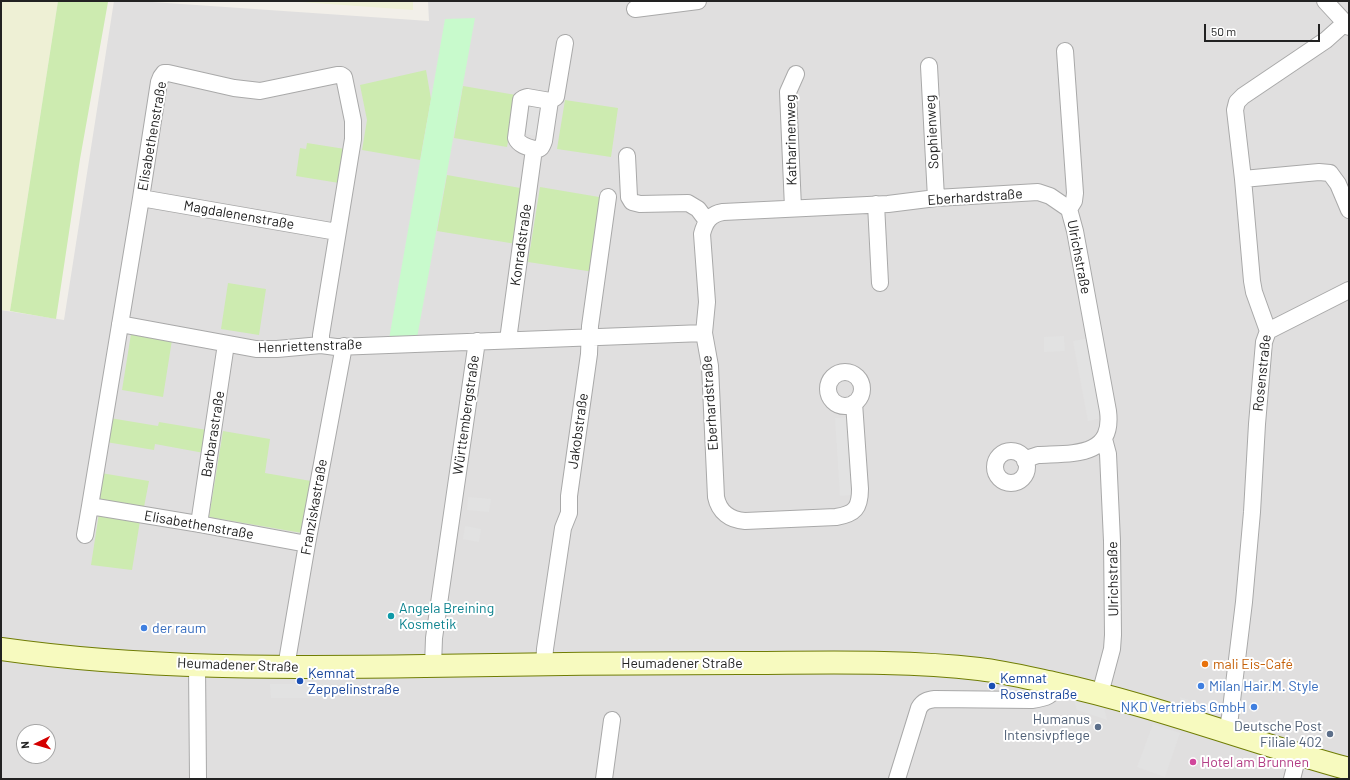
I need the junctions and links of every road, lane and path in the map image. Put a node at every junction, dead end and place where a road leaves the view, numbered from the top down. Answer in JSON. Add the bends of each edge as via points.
{"nodes":[{"id":1,"x":698,"y":1,"type":"edge"},
{"id":2,"x":1325,"y":1,"type":"edge"},
{"id":3,"x":635,"y":10,"type":"dead end"},
{"id":4,"x":1347,"y":25,"type":"edge"},
{"id":5,"x":564,"y":43,"type":"dead end"},
{"id":6,"x":1065,"y":51,"type":"dead end"},
{"id":7,"x":929,"y":66,"type":"dead end"},
{"id":8,"x":796,"y":74,"type":"dead end"},
{"id":9,"x":550,"y":101,"type":"junction"},
{"id":10,"x":534,"y":150,"type":"junction"},
{"id":11,"x":627,"y":156,"type":"dead end"},
{"id":12,"x":1243,"y":179,"type":"junction"},
{"id":13,"x":608,"y":197,"type":"dead end"},
{"id":14,"x":142,"y":198,"type":"junction"},
{"id":15,"x":936,"y":198,"type":"junction"},
{"id":16,"x":876,"y":204,"type":"junction"},
{"id":17,"x":793,"y":208,"type":"junction"},
{"id":18,"x":1069,"y":209,"type":"junction"},
{"id":19,"x":1349,"y":210,"type":"edge"},
{"id":20,"x":707,"y":221,"type":"junction"},
{"id":21,"x":337,"y":232,"type":"junction"},
{"id":22,"x":880,"y":283,"type":"dead end"},
{"id":23,"x":1349,"y":290,"type":"edge"},
{"id":24,"x":120,"y":324,"type":"junction"},
{"id":25,"x":1268,"y":331,"type":"junction"},
{"id":26,"x":704,"y":333,"type":"junction"},
{"id":27,"x":589,"y":337,"type":"junction"},
{"id":28,"x":508,"y":340,"type":"junction"},
{"id":29,"x":477,"y":341,"type":"junction"},
{"id":30,"x":226,"y":344,"type":"junction"},
{"id":31,"x":321,"y":344,"type":"junction"},
{"id":32,"x":344,"y":346,"type":"junction"},
{"id":33,"x":854,"y":403,"type":"dead end"},
{"id":34,"x":1104,"y":439,"type":"junction"},
{"id":35,"x":1025,"y":461,"type":"dead end"},
{"id":36,"x":90,"y":506,"type":"junction"},
{"id":37,"x":199,"y":524,"type":"junction"},
{"id":38,"x":85,"y":535,"type":"dead end"},
{"id":39,"x":307,"y":544,"type":"junction"},
{"id":40,"x":1,"y":649,"type":"edge"},
{"id":41,"x":197,"y":665,"type":"junction"},
{"id":42,"x":544,"y":665,"type":"junction"},
{"id":43,"x":433,"y":666,"type":"junction"},
{"id":44,"x":286,"y":667,"type":"junction"},
{"id":45,"x":1060,"y":684,"type":"junction"},
{"id":46,"x":1100,"y":694,"type":"junction"},
{"id":47,"x":612,"y":720,"type":"dead end"},
{"id":48,"x":1226,"y":732,"type":"junction"},
{"id":49,"x":1298,"y":755,"type":"junction"},
{"id":50,"x":1349,"y":769,"type":"edge"},
{"id":51,"x":198,"y":779,"type":"edge"},
{"id":52,"x":604,"y":779,"type":"edge"},
{"id":53,"x":897,"y":779,"type":"edge"},
{"id":54,"x":1292,"y":779,"type":"edge"}],
"edges":[{"from":1,"to":3,"type":"street"},
{"from":2,"to":4,"type":"street"},
{"from":4,"to":12,"type":"street","name":"Rosenstraße","via":[[1240,99],[1235,110]]},
{"from":5,"to":9,"type":"street","via":[[556,96]]},
{"from":6,"to":18,"type":"street","name":"Ulrichstraße","via":[[1075,193]]},
{"from":7,"to":15,"type":"street","name":"Sophienweg"},
{"from":8,"to":17,"type":"street","name":"Katharinenweg","via":[[788,92]]},
{"from":9,"to":10,"type":"street","via":[[544,141],[539,150]]},
{"from":9,"to":10,"type":"street","via":[[527,97],[521,100],[516,138]]},
{"from":10,"to":28,"type":"street","name":"Konradstraße"},
{"from":11,"to":20,"type":"street","via":[[629,197],[632,202],[688,203],[698,209]]},
{"from":12,"to":19,"type":"street","via":[[1314,172],[1330,173],[1338,184]]},
{"from":12,"to":25,"type":"street","name":"Rosenstraße","via":[[1252,285]]},
{"from":13,"to":27,"type":"street","name":"Jakobstraße"},
{"from":14,"to":21,"type":"street","name":"Magdalenenstraße"},
{"from":14,"to":21,"type":"street","name":"Elisabethenstraße","via":[[159,82],[164,73],[234,88],[260,90],[341,75],[346,82],[354,129]]},
{"from":14,"to":24,"type":"street","name":"Elisabethenstraße"},
{"from":15,"to":16,"type":"street","name":"Eberhardstraße"},
{"from":15,"to":18,"type":"street","name":"Eberhardstraße","via":[[1038,192],[1050,196]]},
{"from":16,"to":17,"type":"street","name":"Eberhardstraße"},
{"from":16,"to":22,"type":"street"},
{"from":17,"to":20,"type":"street","name":"Eberhardstraße","via":[[723,212],[714,214]]},
{"from":18,"to":34,"type":"street","name":"Ulrichstraße","via":[[1108,411],[1108,428]]},
{"from":20,"to":26,"type":"street","name":"Eberhardstraße","via":[[702,234],[707,302]]},
{"from":21,"to":31,"type":"street","name":"Elisabethenstraße"},
{"from":23,"to":25,"type":"street"},
{"from":24,"to":30,"type":"street","name":"Henriettenstraße"},
{"from":24,"to":36,"type":"street","name":"Elisabethenstraße"},
{"from":25,"to":48,"type":"street","name":"Rosenstraße","via":[[1264,342],[1259,398],[1244,602]]},
{"from":26,"to":27,"type":"street","name":"Württembergstraße"},
{"from":26,"to":33,"type":"street","name":"Eberhardstraße","via":[[710,366],[716,497],[723,513],[729,517],[745,521],[824,518],[852,512],[860,500]]},
{"from":27,"to":28,"type":"street","name":"Württembergstraße"},
{"from":27,"to":42,"type":"street","name":"Jakobstraße","via":[[569,513],[563,528]]},
{"from":28,"to":29,"type":"street","name":"Württembergstraße"},
{"from":29,"to":32,"type":"street","name":"Henriettenstraße"},
{"from":29,"to":43,"type":"street","name":"Württembergstraße","via":[[434,638]]},
{"from":30,"to":31,"type":"street","name":"Henriettenstraße","via":[[266,350]]},
{"from":30,"to":37,"type":"street","name":"Barbarastraße"},
{"from":31,"to":32,"type":"street","name":"Henriettenstraße"},
{"from":32,"to":39,"type":"street","name":"Franziskastraße"},
{"from":34,"to":35,"type":"street","via":[[1091,449],[1038,455]]},
{"from":34,"to":46,"type":"street","name":"Ulrichstraße","via":[[1108,454],[1112,541],[1113,635],[1112,649]]},
{"from":36,"to":37,"type":"street","name":"Elisabethenstraße"},
{"from":36,"to":38,"type":"street","name":"Elisabethenstraße"},
{"from":37,"to":39,"type":"street","name":"Elisabethenstraße"},
{"from":39,"to":44,"type":"street","name":"Franziskastraße"},
{"from":40,"to":41,"type":"main road","name":"Heumadener Straße","via":[[95,659]]},
{"from":41,"to":44,"type":"main road","name":"Heumadener Straße"},
{"from":41,"to":51,"type":"street"},
{"from":42,"to":43,"type":"main road","name":"Heumadener Straße"},
{"from":42,"to":45,"type":"main road","name":"Heumadener Straße","via":[[920,665],[994,671]]},
{"from":43,"to":44,"type":"main road","name":"Heumadener Straße"},
{"from":45,"to":46,"type":"main road","name":"Heumadener Straße"},
{"from":45,"to":53,"type":"street","via":[[1052,694],[1032,700],[935,699],[922,703],[918,708]]},
{"from":46,"to":48,"type":"main road","name":"Heumadener Straße"},
{"from":47,"to":52,"type":"street"},
{"from":48,"to":49,"type":"main road","name":"Heumadener Straße"},
{"from":49,"to":50,"type":"main road","name":"Heumadener Straße"},
{"from":49,"to":54,"type":"street"}]}
